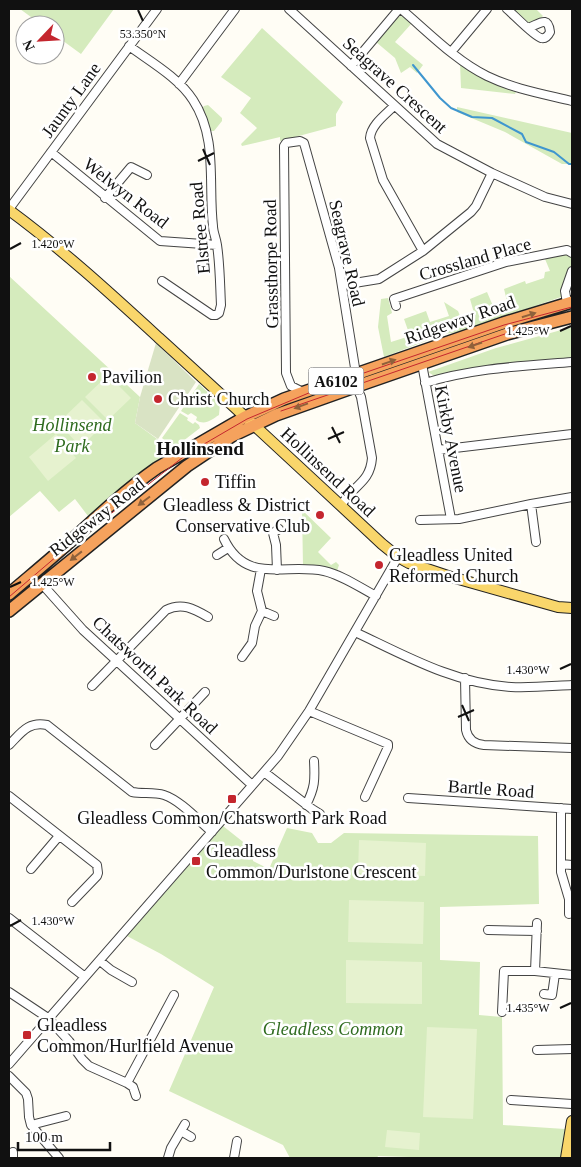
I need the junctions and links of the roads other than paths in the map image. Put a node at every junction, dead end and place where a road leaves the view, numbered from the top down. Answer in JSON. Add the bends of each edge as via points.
{"nodes":[{"id":1,"x":157,"y":9,"type":"edge"},
{"id":2,"x":235,"y":9,"type":"edge"},
{"id":3,"x":289,"y":9,"type":"edge"},
{"id":4,"x":400,"y":9,"type":"edge"},
{"id":5,"x":487,"y":9,"type":"edge"},
{"id":6,"x":508,"y":9,"type":"edge"},
{"id":7,"x":528,"y":28,"type":"dead end"},
{"id":8,"x":130,"y":46,"type":"junction"},
{"id":9,"x":452,"y":52,"type":"junction"},
{"id":10,"x":351,"y":66,"type":"junction"},
{"id":11,"x":179,"y":84,"type":"junction"},
{"id":12,"x":572,"y":101,"type":"edge"},
{"id":13,"x":394,"y":106,"type":"junction"},
{"id":14,"x":302,"y":141,"type":"joint"},
{"id":15,"x":51,"y":152,"type":"junction"},
{"id":16,"x":492,"y":173,"type":"junction"},
{"id":17,"x":147,"y":175,"type":"dead end"},
{"id":18,"x":105,"y":198,"type":"junction"},
{"id":19,"x":572,"y":204,"type":"edge"},
{"id":20,"x":9,"y":210,"type":"edge"},
{"id":21,"x":217,"y":246,"type":"junction"},
{"id":22,"x":423,"y":251,"type":"junction"},
{"id":23,"x":572,"y":253,"type":"edge"},
{"id":24,"x":572,"y":271,"type":"edge"},
{"id":25,"x":162,"y":281,"type":"dead end"},
{"id":26,"x":342,"y":285,"type":"junction"},
{"id":27,"x":570,"y":303,"type":"edge"},
{"id":28,"x":396,"y":306,"type":"dead end"},
{"id":29,"x":572,"y":317,"type":"edge"},
{"id":30,"x":572,"y":362,"type":"edge"},
{"id":31,"x":422,"y":364,"type":"junction"},
{"id":32,"x":356,"y":374,"type":"junction"},
{"id":33,"x":425,"y":383,"type":"junction"},
{"id":34,"x":352,"y":388,"type":"junction"},
{"id":35,"x":303,"y":392,"type":"junction"},
{"id":36,"x":250,"y":421,"type":"junction"},
{"id":37,"x":572,"y":434,"type":"edge"},
{"id":38,"x":438,"y":450,"type":"junction"},
{"id":39,"x":572,"y":497,"type":"edge"},
{"id":40,"x":531,"y":504,"type":"junction"},
{"id":41,"x":341,"y":506,"type":"junction"},
{"id":42,"x":452,"y":519,"type":"junction"},
{"id":43,"x":420,"y":520,"type":"dead end"},
{"id":44,"x":279,"y":529,"type":"dead end"},
{"id":45,"x":224,"y":539,"type":"dead end"},
{"id":46,"x":536,"y":542,"type":"dead end"},
{"id":47,"x":228,"y":548,"type":"junction"},
{"id":48,"x":217,"y":555,"type":"dead end"},
{"id":49,"x":398,"y":557,"type":"junction"},
{"id":50,"x":261,"y":569,"type":"junction"},
{"id":51,"x":277,"y":570,"type":"junction"},
{"id":52,"x":41,"y":583,"type":"junction"},
{"id":53,"x":9,"y":594,"type":"edge"},
{"id":54,"x":376,"y":596,"type":"junction"},
{"id":55,"x":572,"y":608,"type":"edge"},
{"id":56,"x":9,"y":611,"type":"edge"},
{"id":57,"x":262,"y":611,"type":"junction"},
{"id":58,"x":274,"y":616,"type":"dead end"},
{"id":59,"x":208,"y":617,"type":"dead end"},
{"id":60,"x":355,"y":632,"type":"junction"},
{"id":61,"x":242,"y":657,"type":"dead end"},
{"id":62,"x":116,"y":662,"type":"junction"},
{"id":63,"x":465,"y":678,"type":"junction"},
{"id":64,"x":572,"y":685,"type":"edge"},
{"id":65,"x":92,"y":686,"type":"dead end"},
{"id":66,"x":205,"y":692,"type":"dead end"},
{"id":67,"x":309,"y":711,"type":"junction"},
{"id":68,"x":180,"y":719,"type":"junction"},
{"id":69,"x":156,"y":745,"type":"dead end"},
{"id":70,"x":9,"y":746,"type":"edge"},
{"id":71,"x":572,"y":748,"type":"edge"},
{"id":72,"x":314,"y":761,"type":"dead end"},
{"id":73,"x":264,"y":772,"type":"junction"},
{"id":74,"x":252,"y":785,"type":"junction"},
{"id":75,"x":9,"y":796,"type":"edge"},
{"id":76,"x":365,"y":797,"type":"dead end"},
{"id":77,"x":408,"y":798,"type":"dead end"},
{"id":78,"x":306,"y":805,"type":"junction"},
{"id":79,"x":561,"y":808,"type":"junction"},
{"id":80,"x":572,"y":809,"type":"edge"},
{"id":81,"x":320,"y":814,"type":"dead end"},
{"id":82,"x":212,"y":832,"type":"junction"},
{"id":83,"x":59,"y":836,"type":"junction"},
{"id":84,"x":561,"y":864,"type":"junction"},
{"id":85,"x":572,"y":864,"type":"edge"},
{"id":86,"x":31,"y":870,"type":"dead end"},
{"id":87,"x":571,"y":899,"type":"edge"},
{"id":88,"x":72,"y":902,"type":"dead end"},
{"id":89,"x":569,"y":914,"type":"dead end"},
{"id":90,"x":9,"y":918,"type":"edge"},
{"id":91,"x":488,"y":930,"type":"dead end"},
{"id":92,"x":100,"y":961,"type":"junction"},
{"id":93,"x":535,"y":971,"type":"junction"},
{"id":94,"x":555,"y":974,"type":"junction"},
{"id":95,"x":572,"y":975,"type":"edge"},
{"id":96,"x":86,"y":976,"type":"junction"},
{"id":97,"x":132,"y":982,"type":"dead end"},
{"id":98,"x":9,"y":992,"type":"edge"},
{"id":99,"x":544,"y":994,"type":"dead end"},
{"id":100,"x":174,"y":995,"type":"dead end"},
{"id":101,"x":502,"y":1012,"type":"dead end"},
{"id":102,"x":48,"y":1018,"type":"junction"},
{"id":103,"x":572,"y":1048,"type":"edge"},
{"id":104,"x":537,"y":1050,"type":"dead end"},
{"id":105,"x":9,"y":1064,"type":"edge"},
{"id":106,"x":9,"y":1076,"type":"edge"},
{"id":107,"x":127,"y":1084,"type":"junction"},
{"id":108,"x":136,"y":1096,"type":"dead end"},
{"id":109,"x":511,"y":1100,"type":"dead end"},
{"id":110,"x":572,"y":1104,"type":"edge"},
{"id":111,"x":66,"y":1116,"type":"dead end"},
{"id":112,"x":572,"y":1121,"type":"edge"},
{"id":113,"x":31,"y":1124,"type":"junction"},
{"id":114,"x":185,"y":1124,"type":"dead end"},
{"id":115,"x":181,"y":1131,"type":"junction"},
{"id":116,"x":191,"y":1137,"type":"dead end"},
{"id":117,"x":237,"y":1141,"type":"dead end"},
{"id":118,"x":237,"y":1154,"type":"edge"},
{"id":119,"x":59,"y":1158,"type":"edge"},
{"id":120,"x":168,"y":1158,"type":"edge"},
{"id":121,"x":566,"y":1158,"type":"edge"}],
"edges":[{"from":1,"to":8,"type":"street","name":"Jaunty Lane"},
{"from":2,"to":11,"type":"street"},
{"from":3,"to":10,"type":"street","name":"Seagrave Crescent"},
{"from":4,"to":9,"type":"street"},
{"from":4,"to":10,"type":"street"},
{"from":5,"to":9,"type":"street"},
{"from":6,"to":7,"type":"street"},
{"from":8,"to":11,"type":"street","name":"Elstree Road"},
{"from":8,"to":15,"type":"street","name":"Jaunty Lane"},
{"from":9,"to":12,"type":"street","via":[[473,68],[503,83]]},
{"from":10,"to":13,"type":"street","name":"Seagrave Crescent"},
{"from":11,"to":21,"type":"street","name":"Elstree Road","via":[[200,111],[208,138]]},
{"from":13,"to":16,"type":"street","name":"Seagrave Crescent","via":[[437,144]]},
{"from":13,"to":22,"type":"street","via":[[374,127],[370,138],[383,180]]},
{"from":14,"to":26,"type":"street","name":"Seagrave Road"},
{"from":14,"to":35,"type":"street","name":"Grassthorpe Road","via":[[284,146],[287,378],[291,386]]},
{"from":15,"to":18,"type":"street","name":"Welwyn Road"},
{"from":15,"to":20,"type":"street","name":"Jaunty Lane"},
{"from":16,"to":19,"type":"street","name":"Seagrave Crescent","via":[[545,197]]},
{"from":16,"to":22,"type":"street","via":[[471,212]]},
{"from":17,"to":18,"type":"street","via":[[131,167]]},
{"from":18,"to":21,"type":"street","name":"Welwyn Road","via":[[160,241]]},
{"from":20,"to":36,"type":"main road","name":"Hollinsend Road","via":[[130,312]]},
{"from":21,"to":25,"type":"street","name":"Elstree Road","via":[[221,305],[216,315]]},
{"from":22,"to":26,"type":"street","via":[[379,280]]},
{"from":23,"to":28,"type":"street","name":"Crossland Place","via":[[567,250],[506,262],[394,299]]},
{"from":24,"to":27,"type":"street","via":[[565,291]]},
{"from":26,"to":32,"type":"street","name":"Seagrave Road"},
{"from":32,"to":27,"type":"highway","name":"Ridgeway Road","number":"A6102","one_way":true},
{"from":29,"to":31,"type":"highway","name":"Ridgeway Road","number":"A6102","one_way":true,"via":[[507,334]]},
{"from":30,"to":33,"type":"street","via":[[451,375]]},
{"from":31,"to":33,"type":"street","name":"Kirkby Avenue"},
{"from":31,"to":34,"type":"highway","name":"Ridgeway Road","number":"A6102"},
{"from":32,"to":35,"type":"highway","name":"Ridgeway Road","number":"A6102"},
{"from":33,"to":38,"type":"street","name":"Kirkby Avenue"},
{"from":34,"to":36,"type":"highway","name":"Ridgeway Road","number":"A6102","one_way":true},
{"from":34,"to":41,"type":"street","via":[[360,392],[372,458],[366,479],[350,492]]},
{"from":35,"to":36,"type":"highway","name":"Ridgeway Road","number":"A6102"},
{"from":36,"to":41,"type":"main road","name":"Hollinsend Road"},
{"from":36,"to":52,"type":"highway","name":"Ridgeway Road","number":"A6102","one_way":true,"via":[[187,466]]},
{"from":36,"to":53,"type":"highway","name":"Ridgeway Road","number":"A6102","via":[[147,475]]},
{"from":37,"to":38,"type":"street"},
{"from":38,"to":42,"type":"street","name":"Kirkby Avenue"},
{"from":39,"to":40,"type":"street"},
{"from":40,"to":42,"type":"street"},
{"from":40,"to":46,"type":"street"},
{"from":41,"to":49,"type":"main road","name":"Hollinsend Road"},
{"from":42,"to":43,"type":"street"},
{"from":44,"to":51,"type":"street","via":[[273,534]]},
{"from":45,"to":47,"type":"street"},
{"from":47,"to":48,"type":"street"},
{"from":47,"to":50,"type":"street","via":[[238,560]]},
{"from":49,"to":54,"type":"street"},
{"from":49,"to":55,"type":"main road","name":"Hollinsend Road","via":[[448,576],[558,607]]},
{"from":50,"to":51,"type":"street"},
{"from":50,"to":57,"type":"street","via":[[257,591]]},
{"from":51,"to":54,"type":"street","via":[[322,570]]},
{"from":52,"to":56,"type":"highway","name":"Ridgeway Road","number":"A6102"},
{"from":52,"to":62,"type":"street","name":"Chatsworth Park Road"},
{"from":54,"to":60,"type":"street"},
{"from":57,"to":58,"type":"street"},
{"from":57,"to":61,"type":"street","via":[[252,642]]},
{"from":59,"to":62,"type":"street","via":[[187,607],[168,609]]},
{"from":60,"to":63,"type":"street","via":[[430,667]]},
{"from":60,"to":67,"type":"street"},
{"from":62,"to":65,"type":"street"},
{"from":62,"to":68,"type":"street","name":"Chatsworth Park Road"},
{"from":63,"to":64,"type":"street","via":[[509,687]]},
{"from":63,"to":71,"type":"street","via":[[466,730],[474,742]]},
{"from":66,"to":68,"type":"street"},
{"from":67,"to":73,"type":"street"},
{"from":67,"to":76,"type":"street","via":[[389,741]]},
{"from":68,"to":69,"type":"street"},
{"from":68,"to":74,"type":"street","name":"Chatsworth Park Road"},
{"from":70,"to":82,"type":"street","via":[[33,724],[47,725],[132,792],[173,799]]},
{"from":72,"to":78,"type":"street","via":[[315,785]]},
{"from":73,"to":74,"type":"street"},
{"from":73,"to":78,"type":"street"},
{"from":74,"to":82,"type":"street"},
{"from":75,"to":83,"type":"street"},
{"from":77,"to":79,"type":"street","name":"Bartle Road"},
{"from":78,"to":81,"type":"street"},
{"from":79,"to":80,"type":"street","name":"Bartle Road"},
{"from":79,"to":84,"type":"street"},
{"from":82,"to":92,"type":"street"},
{"from":83,"to":86,"type":"street"},
{"from":83,"to":88,"type":"street","via":[[98,868],[97,876]]},
{"from":84,"to":85,"type":"street"},
{"from":84,"to":87,"type":"street","via":[[562,880]]},
{"from":87,"to":89,"type":"street"},
{"from":90,"to":96,"type":"street"},
{"from":91,"to":93,"type":"street","via":[[537,927]]},
{"from":92,"to":96,"type":"street"},
{"from":92,"to":97,"type":"street"},
{"from":93,"to":94,"type":"street"},
{"from":93,"to":101,"type":"street","via":[[504,972]]},
{"from":94,"to":95,"type":"street"},
{"from":94,"to":99,"type":"street","via":[[552,995]]},
{"from":96,"to":102,"type":"street"},
{"from":98,"to":102,"type":"street"},
{"from":100,"to":107,"type":"street"},
{"from":102,"to":105,"type":"street"},
{"from":102,"to":107,"type":"street","via":[[89,1066]]},
{"from":103,"to":104,"type":"street"},
{"from":106,"to":113,"type":"street","via":[[26,1093]]},
{"from":107,"to":108,"type":"street","via":[[133,1087]]},
{"from":109,"to":110,"type":"street"},
{"from":111,"to":113,"type":"street"},
{"from":112,"to":121,"type":"main road"},
{"from":113,"to":119,"type":"street"},
{"from":114,"to":115,"type":"street"},
{"from":115,"to":116,"type":"street"},
{"from":115,"to":120,"type":"street"},
{"from":117,"to":118,"type":"street"}]}
